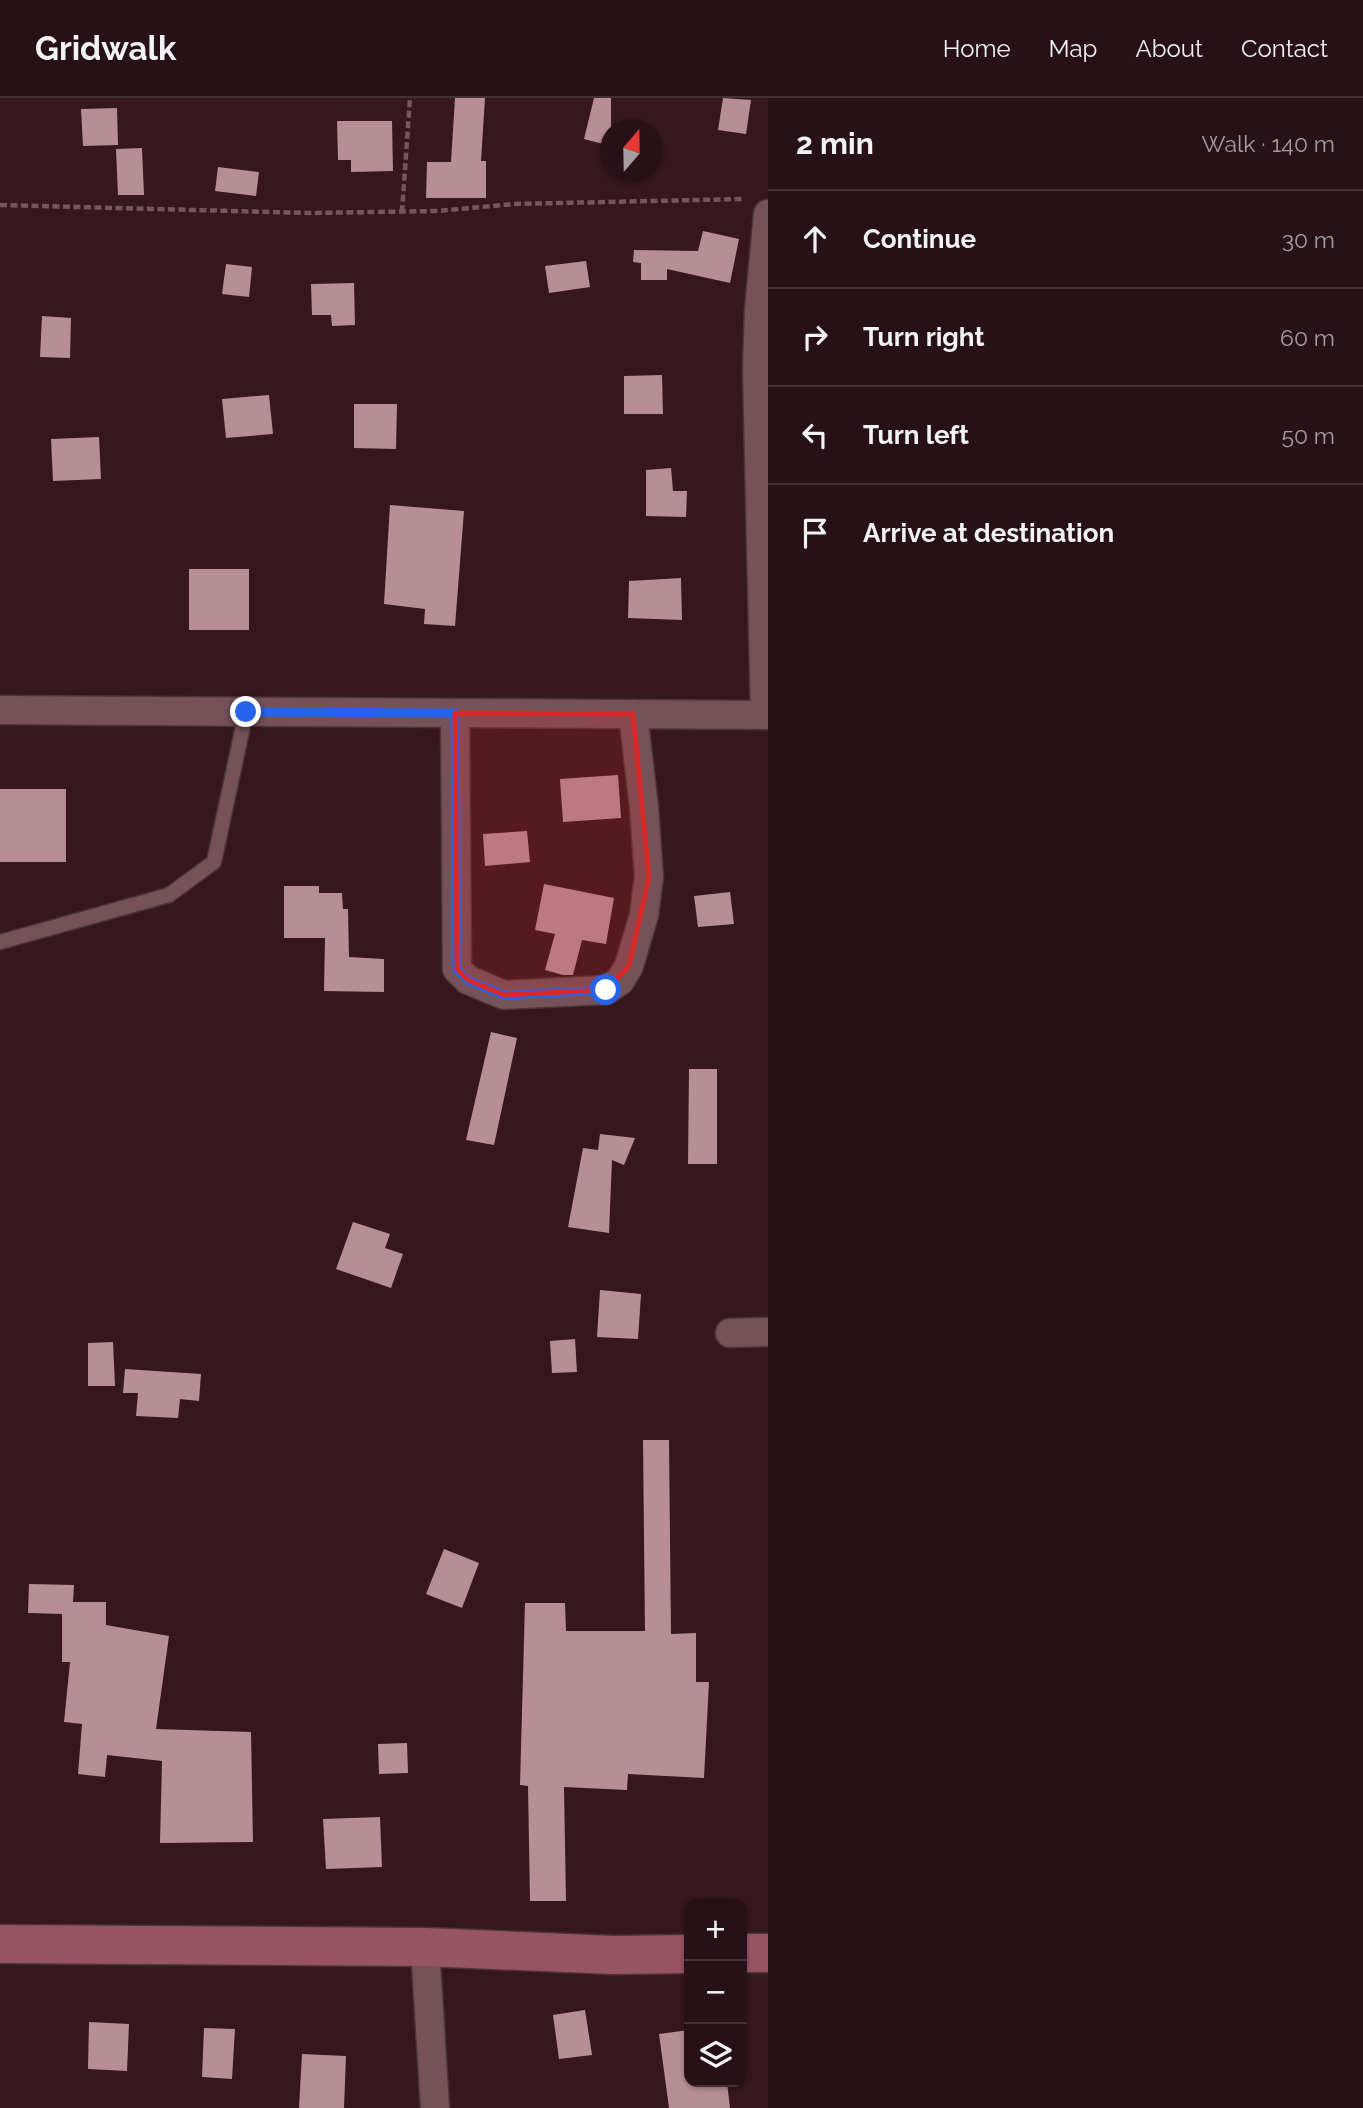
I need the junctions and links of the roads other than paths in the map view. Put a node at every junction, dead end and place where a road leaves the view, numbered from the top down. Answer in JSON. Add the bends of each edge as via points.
{"nodes":[{"id":1,"x":761,"y":207,"type":"edge"},
{"id":2,"x":0,"y":710,"type":"edge"},
{"id":3,"x":246,"y":712,"type":"junction"},
{"id":4,"x":455,"y":713,"type":"junction"},
{"id":5,"x":633,"y":714,"type":"junction"},
{"id":6,"x":767,"y":715,"type":"edge"},
{"id":7,"x":0,"y":942,"type":"edge"},
{"id":8,"x":768,"y":1332,"type":"edge"},
{"id":9,"x":730,"y":1333,"type":"dead end"},
{"id":10,"x":0,"y":1944,"type":"edge"},
{"id":11,"x":425,"y":1947,"type":"junction"},
{"id":12,"x":768,"y":1953,"type":"edge"},
{"id":13,"x":684,"y":1954,"type":"edge"},
{"id":14,"x":747,"y":1954,"type":"edge"},
{"id":15,"x":435,"y":2108,"type":"edge"}],
"edges":[{"from":1,"to":6,"type":"street","via":[[757,370]]},
{"from":2,"to":3,"type":"street"},
{"from":3,"to":4,"type":"street"},
{"from":3,"to":7,"type":"lane","via":[[214,862],[169,895]]},
{"from":4,"to":5,"type":"street"},
{"from":4,"to":5,"type":"street","via":[[457,969],[468,980],[504,995],[606,990],[620,981],[629,966],[649,877]]},
{"from":5,"to":6,"type":"street"},
{"from":8,"to":9,"type":"street"},
{"from":10,"to":11,"type":"street"},
{"from":11,"to":13,"type":"street"},
{"from":11,"to":15,"type":"street"},
{"from":12,"to":14,"type":"street"}]}
